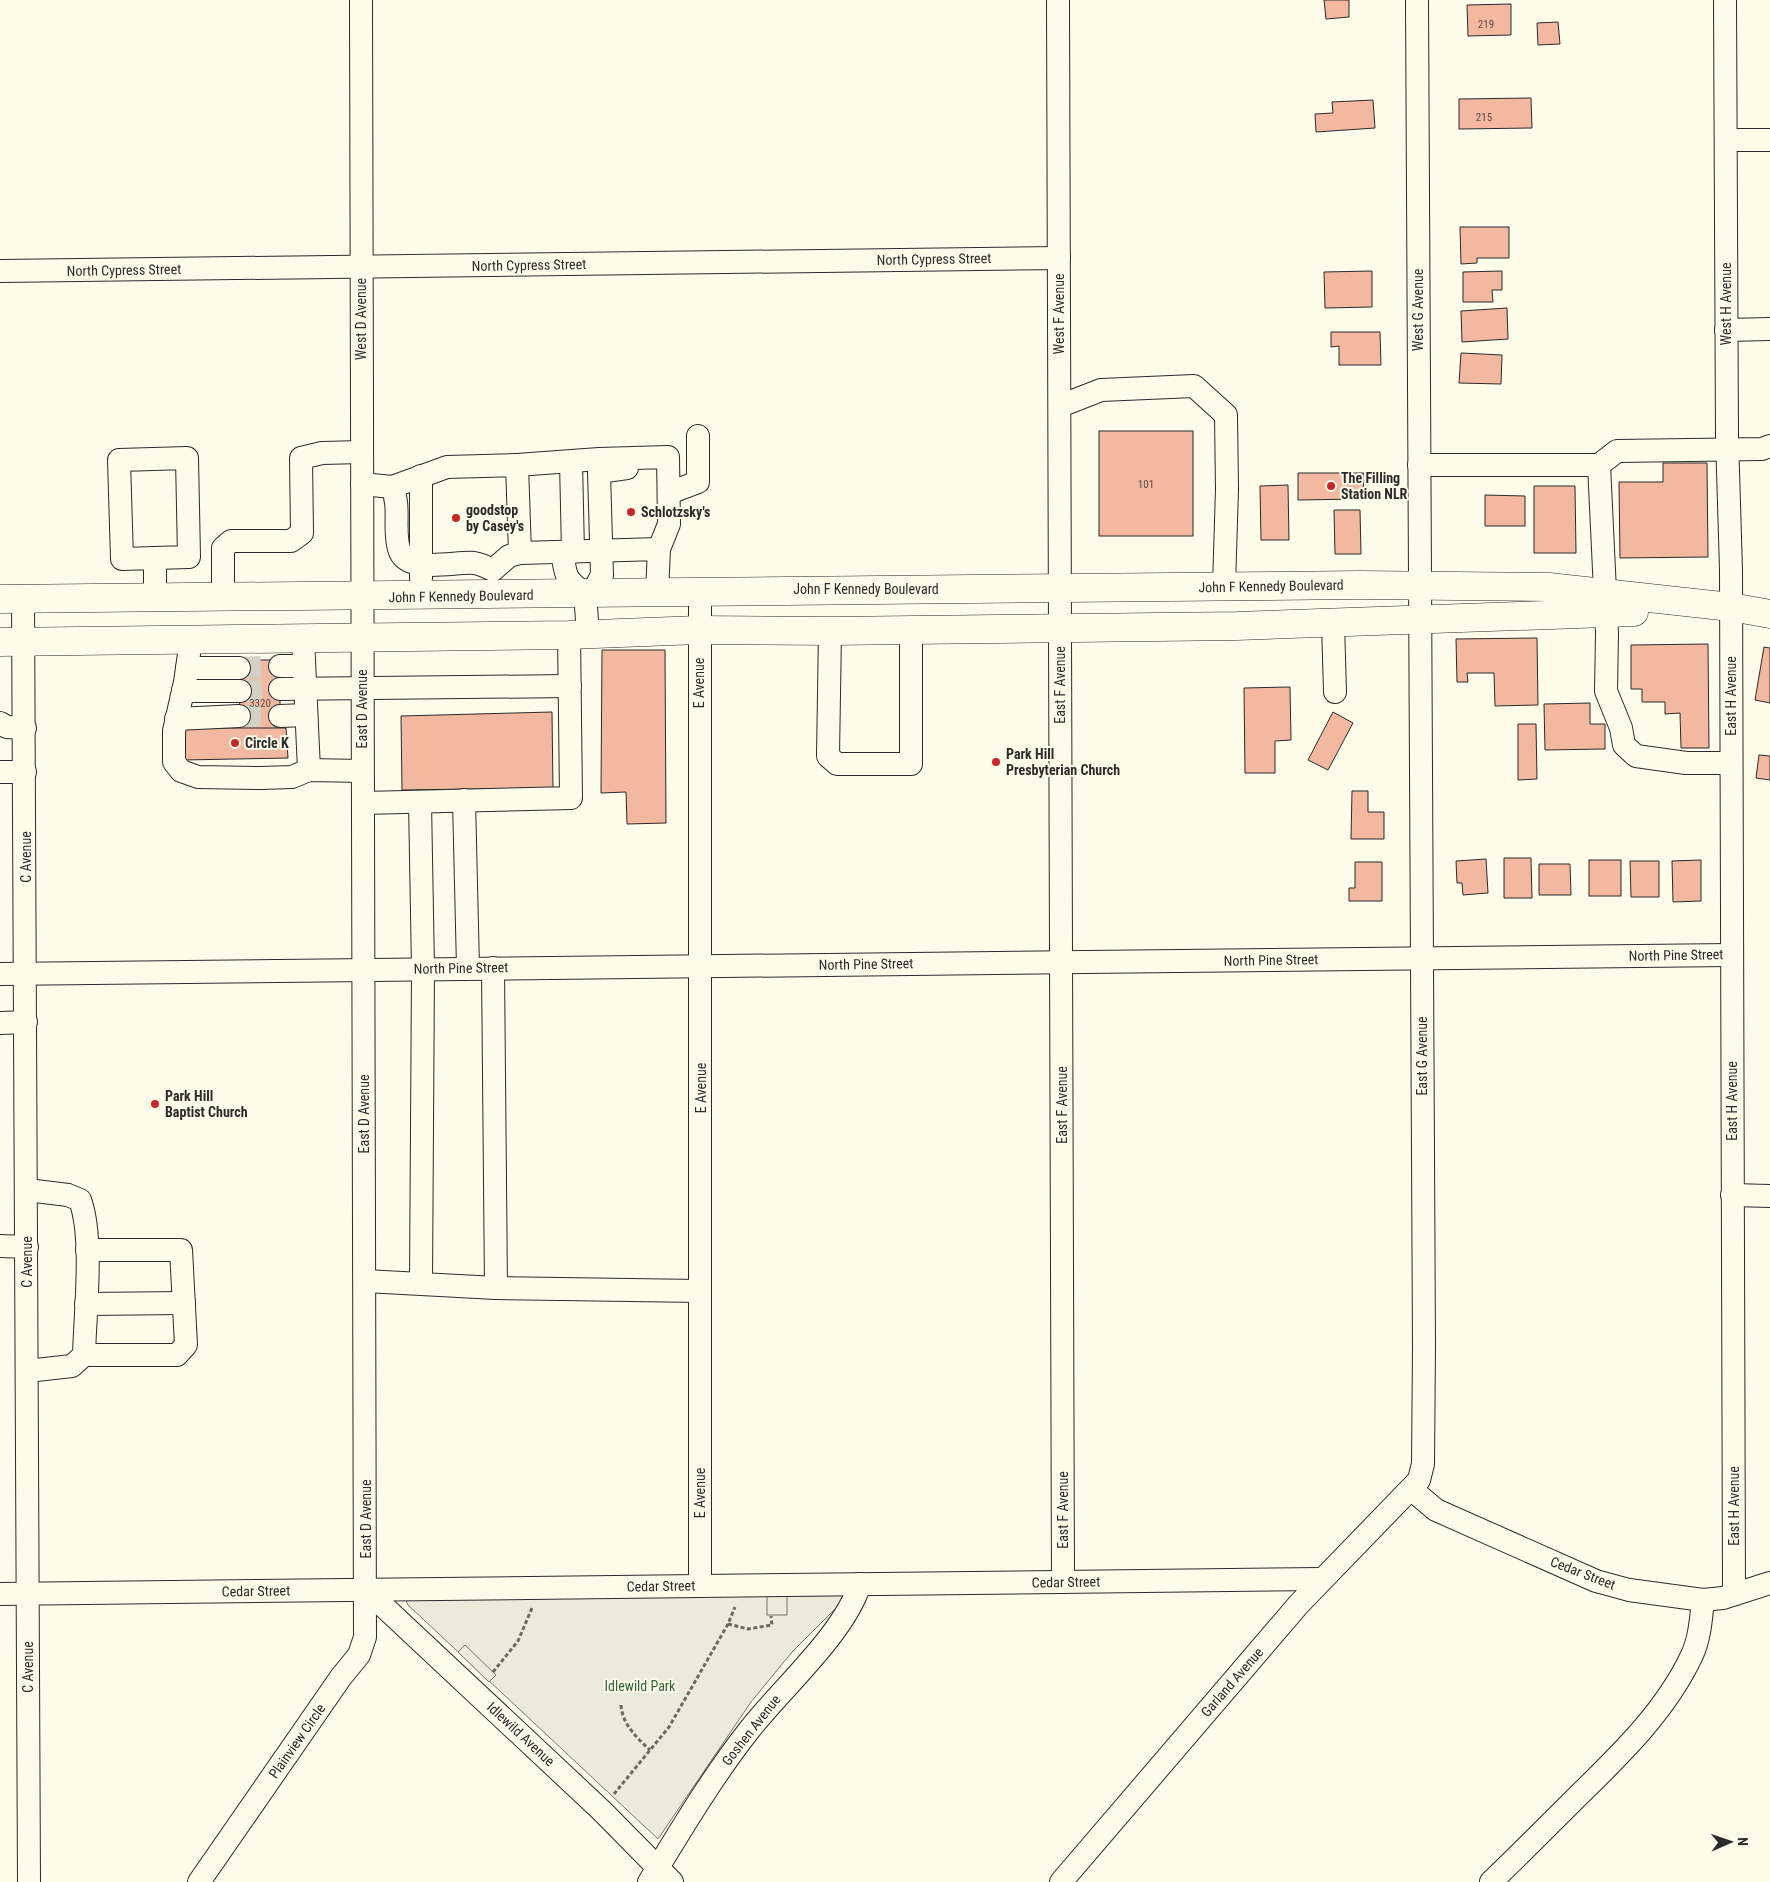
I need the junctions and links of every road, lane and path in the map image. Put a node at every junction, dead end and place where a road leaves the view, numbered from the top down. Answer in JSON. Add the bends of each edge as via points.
{"nodes":[{"id":1,"x":361,"y":0,"type":"edge"},
{"id":2,"x":1058,"y":0,"type":"edge"},
{"id":3,"x":1417,"y":0,"type":"edge"},
{"id":4,"x":1726,"y":0,"type":"edge"},
{"id":5,"x":1726,"y":140,"type":"junction"},
{"id":6,"x":1770,"y":140,"type":"edge"},
{"id":7,"x":1059,"y":258,"type":"junction"},
{"id":8,"x":361,"y":267,"type":"junction"},
{"id":9,"x":0,"y":271,"type":"edge"},
{"id":10,"x":1726,"y":330,"type":"junction"},
{"id":11,"x":1770,"y":330,"type":"edge"},
{"id":12,"x":1060,"y":406,"type":"junction"},
{"id":13,"x":698,"y":436,"type":"dead end"},
{"id":14,"x":1770,"y":446,"type":"edge"},
{"id":15,"x":1728,"y":449,"type":"junction"},
{"id":16,"x":362,"y":452,"type":"junction"},
{"id":17,"x":571,"y":462,"type":"junction"},
{"id":18,"x":517,"y":465,"type":"junction"},
{"id":19,"x":1419,"y":465,"type":"junction"},
{"id":20,"x":1599,"y":465,"type":"junction"},
{"id":21,"x":421,"y":476,"type":"junction"},
{"id":22,"x":362,"y":484,"type":"junction"},
{"id":23,"x":392,"y":487,"type":"junction"},
{"id":24,"x":669,"y":493,"type":"junction"},
{"id":25,"x":669,"y":524,"type":"junction"},
{"id":26,"x":659,"y":549,"type":"junction"},
{"id":27,"x":362,"y":550,"type":"junction"},
{"id":28,"x":399,"y":550,"type":"junction"},
{"id":29,"x":568,"y":552,"type":"junction"},
{"id":30,"x":600,"y":552,"type":"junction"},
{"id":31,"x":520,"y":553,"type":"junction"},
{"id":32,"x":155,"y":558,"type":"junction"},
{"id":33,"x":422,"y":565,"type":"junction"},
{"id":34,"x":494,"y":583,"type":"junction"},
{"id":35,"x":1224,"y":586,"type":"junction"},
{"id":36,"x":1419,"y":587,"type":"junction"},
{"id":37,"x":1060,"y":588,"type":"junction"},
{"id":38,"x":700,"y":591,"type":"junction"},
{"id":39,"x":585,"y":593,"type":"junction"},
{"id":40,"x":657,"y":593,"type":"junction"},
{"id":41,"x":223,"y":596,"type":"junction"},
{"id":42,"x":362,"y":597,"type":"junction"},
{"id":43,"x":421,"y":597,"type":"junction"},
{"id":44,"x":156,"y":598,"type":"junction"},
{"id":45,"x":12,"y":599,"type":"edge"},
{"id":46,"x":1604,"y":604,"type":"junction"},
{"id":47,"x":1731,"y":608,"type":"junction"},
{"id":48,"x":1770,"y":614,"type":"edge"},
{"id":49,"x":1420,"y":620,"type":"junction"},
{"id":50,"x":1333,"y":622,"type":"junction"},
{"id":51,"x":1060,"y":628,"type":"junction"},
{"id":52,"x":699,"y":630,"type":"junction"},
{"id":53,"x":910,"y":630,"type":"junction"},
{"id":54,"x":830,"y":631,"type":"junction"},
{"id":55,"x":578,"y":634,"type":"junction"},
{"id":56,"x":362,"y":637,"type":"junction"},
{"id":57,"x":303,"y":638,"type":"junction"},
{"id":58,"x":191,"y":640,"type":"junction"},
{"id":59,"x":12,"y":642,"type":"edge"},
{"id":60,"x":280,"y":666,"type":"tunnel mouth"},
{"id":61,"x":304,"y":666,"type":"junction"},
{"id":62,"x":187,"y":668,"type":"junction"},
{"id":63,"x":240,"y":668,"type":"tunnel mouth"},
{"id":64,"x":570,"y":686,"type":"junction"},
{"id":65,"x":362,"y":688,"type":"junction"},
{"id":66,"x":280,"y":689,"type":"tunnel mouth"},
{"id":67,"x":305,"y":689,"type":"junction"},
{"id":68,"x":183,"y":691,"type":"junction"},
{"id":69,"x":240,"y":691,"type":"tunnel mouth"},
{"id":70,"x":1335,"y":692,"type":"dead end"},
{"id":71,"x":306,"y":715,"type":"junction"},
{"id":72,"x":239,"y":716,"type":"tunnel mouth"},
{"id":73,"x":280,"y":716,"type":"tunnel mouth"},
{"id":74,"x":176,"y":719,"type":"junction"},
{"id":75,"x":0,"y":723,"type":"edge"},
{"id":76,"x":25,"y":728,"type":"junction"},
{"id":77,"x":1731,"y":763,"type":"junction"},
{"id":78,"x":309,"y":770,"type":"junction"},
{"id":79,"x":362,"y":771,"type":"junction"},
{"id":80,"x":0,"y":772,"type":"edge"},
{"id":81,"x":25,"y":772,"type":"junction"},
{"id":82,"x":464,"y":800,"type":"junction"},
{"id":83,"x":420,"y":802,"type":"junction"},
{"id":84,"x":362,"y":803,"type":"junction"},
{"id":85,"x":1731,"y":954,"type":"junction"},
{"id":86,"x":1421,"y":958,"type":"junction"},
{"id":87,"x":1061,"y":962,"type":"junction"},
{"id":88,"x":701,"y":966,"type":"junction"},
{"id":89,"x":468,"y":968,"type":"junction"},
{"id":90,"x":493,"y":968,"type":"junction"},
{"id":91,"x":363,"y":969,"type":"junction"},
{"id":92,"x":423,"y":969,"type":"junction"},
{"id":93,"x":26,"y":973,"type":"junction"},
{"id":94,"x":0,"y":974,"type":"edge"},
{"id":95,"x":0,"y":1022,"type":"edge"},
{"id":96,"x":26,"y":1022,"type":"junction"},
{"id":97,"x":27,"y":1190,"type":"junction"},
{"id":98,"x":1732,"y":1195,"type":"junction"},
{"id":99,"x":1770,"y":1196,"type":"edge"},
{"id":100,"x":0,"y":1246,"type":"edge"},
{"id":101,"x":27,"y":1247,"type":"junction"},
{"id":102,"x":87,"y":1250,"type":"junction"},
{"id":103,"x":365,"y":1282,"type":"junction"},
{"id":104,"x":421,"y":1283,"type":"junction"},
{"id":105,"x":496,"y":1288,"type":"junction"},
{"id":106,"x":700,"y":1291,"type":"junction"},
{"id":107,"x":184,"y":1303,"type":"junction"},
{"id":108,"x":86,"y":1304,"type":"junction"},
{"id":109,"x":84,"y":1355,"type":"junction"},
{"id":110,"x":27,"y":1371,"type":"junction"},
{"id":111,"x":1411,"y":1489,"type":"junction"},
{"id":112,"x":1322,"y":1579,"type":"junction"},
{"id":113,"x":1063,"y":1582,"type":"junction"},
{"id":114,"x":1770,"y":1583,"type":"edge"},
{"id":115,"x":860,"y":1584,"type":"junction"},
{"id":116,"x":744,"y":1585,"type":"junction"},
{"id":117,"x":700,"y":1586,"type":"junction"},
{"id":118,"x":366,"y":1590,"type":"junction"},
{"id":119,"x":0,"y":1594,"type":"edge"},
{"id":120,"x":28,"y":1594,"type":"junction"},
{"id":121,"x":1734,"y":1594,"type":"junction"},
{"id":122,"x":535,"y":1600,"type":"dead end"},
{"id":123,"x":1703,"y":1600,"type":"junction"},
{"id":124,"x":771,"y":1616,"type":"dead end"},
{"id":125,"x":728,"y":1624,"type":"junction"},
{"id":126,"x":492,"y":1672,"type":"dead end"},
{"id":127,"x":621,"y":1705,"type":"dead end"},
{"id":128,"x":650,"y":1750,"type":"junction"},
{"id":129,"x":601,"y":1810,"type":"junction"},
{"id":130,"x":660,"y":1877,"type":"edge"},
{"id":131,"x":29,"y":1882,"type":"edge"},
{"id":132,"x":199,"y":1882,"type":"edge"},
{"id":133,"x":1061,"y":1882,"type":"edge"},
{"id":134,"x":1491,"y":1882,"type":"edge"}],
"edges":[{"from":1,"to":8,"type":"street","name":"West D Avenue"},
{"from":2,"to":7,"type":"street","name":"West F Avenue"},
{"from":3,"to":19,"type":"street","name":"West G Avenue"},
{"from":4,"to":5,"type":"street","name":"West H Avenue"},
{"from":5,"to":6,"type":"street"},
{"from":5,"to":10,"type":"street","name":"West H Avenue"},
{"from":7,"to":8,"type":"street","name":"North Cypress Street"},
{"from":7,"to":12,"type":"street","name":"West F Avenue"},
{"from":8,"to":9,"type":"street","name":"North Cypress Street"},
{"from":8,"to":16,"type":"street","name":"West D Avenue"},
{"from":10,"to":11,"type":"street"},
{"from":10,"to":15,"type":"street","name":"West H Avenue"},
{"from":12,"to":35,"type":"street","via":[[1101,390],[1194,386],[1226,415]]},
{"from":12,"to":37,"type":"street","name":"West F Avenue"},
{"from":13,"to":24,"type":"street","via":[[698,482]]},
{"from":14,"to":15,"type":"street"},
{"from":15,"to":20,"type":"street","via":[[1617,451]]},
{"from":15,"to":47,"type":"street","name":"West H Avenue"},
{"from":16,"to":22,"type":"street","name":"West D Avenue"},
{"from":16,"to":41,"type":"street","via":[[322,453],[301,458],[302,533],[291,541],[231,541],[223,548]]},
{"from":17,"to":18,"type":"street"},
{"from":17,"to":24,"type":"street","via":[[668,457]]},
{"from":17,"to":29,"type":"street"},
{"from":18,"to":21,"type":"street","via":[[447,466]]},
{"from":18,"to":31,"type":"street"},
{"from":19,"to":20,"type":"street"},
{"from":19,"to":36,"type":"street","name":"West G Avenue"},
{"from":20,"to":46,"type":"street"},
{"from":21,"to":23,"type":"street"},
{"from":21,"to":33,"type":"street"},
{"from":22,"to":23,"type":"street"},
{"from":22,"to":27,"type":"street","name":"West D Avenue"},
{"from":23,"to":28,"type":"street","via":[[397,499]]},
{"from":24,"to":25,"type":"street"},
{"from":25,"to":26,"type":"street"},
{"from":25,"to":30,"type":"street","via":[[663,515],[662,490],[656,474],[647,468],[599,472]]},
{"from":26,"to":30,"type":"street"},
{"from":26,"to":40,"type":"street"},
{"from":27,"to":28,"type":"street"},
{"from":27,"to":42,"type":"street","name":"West D Avenue"},
{"from":28,"to":33,"type":"street","via":[[409,563]]},
{"from":29,"to":30,"type":"street"},
{"from":29,"to":31,"type":"street"},
{"from":29,"to":39,"type":"street","via":[[566,577],[570,584]]},
{"from":30,"to":39,"type":"street","via":[[602,575],[595,588]]},
{"from":31,"to":34,"type":"street","via":[[509,556]]},
{"from":32,"to":32,"type":"street","via":[[189,557],[187,458],[119,460],[122,559]]},
{"from":32,"to":44,"type":"street"},
{"from":33,"to":34,"type":"street","via":[[475,563]]},
{"from":33,"to":43,"type":"street"},
{"from":34,"to":39,"type":"main road","name":"John F Kennedy Boulevard"},
{"from":34,"to":43,"type":"main road","name":"John F Kennedy Boulevard"},
{"from":35,"to":36,"type":"main road","name":"John F Kennedy Boulevard"},
{"from":35,"to":37,"type":"main road","name":"John F Kennedy Boulevard"},
{"from":36,"to":46,"type":"main road","name":"John F Kennedy Boulevard","via":[[1549,587]]},
{"from":36,"to":49,"type":"street","name":"West G Avenue"},
{"from":37,"to":38,"type":"main road","name":"John F Kennedy Boulevard"},
{"from":37,"to":51,"type":"street","name":"West F Avenue"},
{"from":38,"to":40,"type":"main road","name":"John F Kennedy Boulevard"},
{"from":38,"to":52,"type":"street","name":"E Avenue"},
{"from":39,"to":40,"type":"main road","name":"John F Kennedy Boulevard"},
{"from":39,"to":55,"type":"street"},
{"from":41,"to":42,"type":"main road","name":"John F Kennedy Boulevard"},
{"from":41,"to":44,"type":"main road","name":"John F Kennedy Boulevard"},
{"from":42,"to":43,"type":"main road","name":"John F Kennedy Boulevard"},
{"from":42,"to":56,"type":"street","name":"West D Avenue"},
{"from":44,"to":45,"type":"main road","name":"John F Kennedy Boulevard"},
{"from":45,"to":59,"type":"street","name":"C Avenue"},
{"from":46,"to":47,"type":"main road","name":"John F Kennedy Boulevard"},
{"from":46,"to":49,"type":"main road","name":"John F Kennedy Boulevard"},
{"from":46,"to":77,"type":"street","via":[[1606,691],[1621,728],[1624,746],[1636,756],[1686,763]]},
{"from":47,"to":48,"type":"main road","name":"John F Kennedy Boulevard"},
{"from":47,"to":77,"type":"street","name":"East H Avenue"},
{"from":49,"to":50,"type":"main road","name":"John F Kennedy Boulevard"},
{"from":49,"to":86,"type":"street","name":"East G Avenue"},
{"from":50,"to":51,"type":"main road","name":"John F Kennedy Boulevard"},
{"from":50,"to":70,"type":"street"},
{"from":51,"to":53,"type":"main road","name":"John F Kennedy Boulevard"},
{"from":51,"to":87,"type":"street","name":"East F Avenue"},
{"from":52,"to":54,"type":"main road","name":"John F Kennedy Boulevard"},
{"from":52,"to":55,"type":"main road","name":"John F Kennedy Boulevard"},
{"from":52,"to":88,"type":"street","name":"E Avenue"},
{"from":53,"to":54,"type":"main road","name":"John F Kennedy Boulevard"},
{"from":53,"to":54,"type":"street","via":[[911,764],[838,764],[828,756]]},
{"from":55,"to":56,"type":"main road","name":"John F Kennedy Boulevard"},
{"from":55,"to":64,"type":"street"},
{"from":56,"to":57,"type":"main road","name":"John F Kennedy Boulevard"},
{"from":56,"to":65,"type":"street","name":"East D Avenue"},
{"from":57,"to":58,"type":"main road","name":"John F Kennedy Boulevard"},
{"from":57,"to":61,"type":"street"},
{"from":58,"to":59,"type":"main road","name":"John F Kennedy Boulevard"},
{"from":58,"to":62,"type":"street"},
{"from":59,"to":76,"type":"street","name":"C Avenue"},
{"from":60,"to":61,"type":"street"},
{"from":61,"to":67,"type":"street"},
{"from":62,"to":63,"type":"street"},
{"from":62,"to":68,"type":"street"},
{"from":64,"to":65,"type":"street"},
{"from":64,"to":82,"type":"street","via":[[572,798]]},
{"from":65,"to":67,"type":"street"},
{"from":65,"to":79,"type":"street","name":"East D Avenue"},
{"from":66,"to":67,"type":"street"},
{"from":67,"to":71,"type":"street"},
{"from":68,"to":69,"type":"street"},
{"from":68,"to":74,"type":"street"},
{"from":71,"to":73,"type":"street"},
{"from":71,"to":78,"type":"street"},
{"from":72,"to":74,"type":"street"},
{"from":74,"to":78,"type":"street","via":[[174,762],[181,771],[198,777],[261,778],[292,776]]},
{"from":75,"to":76,"type":"street"},
{"from":76,"to":81,"type":"street","name":"C Avenue"},
{"from":77,"to":85,"type":"street","name":"East H Avenue"},
{"from":78,"to":79,"type":"street"},
{"from":79,"to":84,"type":"street","name":"East D Avenue"},
{"from":80,"to":81,"type":"street"},
{"from":81,"to":93,"type":"street","name":"C Avenue"},
{"from":82,"to":83,"type":"street"},
{"from":82,"to":89,"type":"street"},
{"from":83,"to":84,"type":"street"},
{"from":83,"to":92,"type":"street"},
{"from":84,"to":91,"type":"street","name":"East D Avenue"},
{"from":85,"to":86,"type":"street","name":"North Pine Street"},
{"from":85,"to":98,"type":"street","name":"East H Avenue"},
{"from":86,"to":87,"type":"street","name":"North Pine Street"},
{"from":86,"to":111,"type":"street","name":"East G Avenue","via":[[1423,1464]]},
{"from":87,"to":88,"type":"street","name":"North Pine Street"},
{"from":87,"to":113,"type":"street","name":"East F Avenue"},
{"from":88,"to":90,"type":"street","name":"North Pine Street"},
{"from":88,"to":106,"type":"street","name":"E Avenue"},
{"from":89,"to":90,"type":"street","name":"North Pine Street"},
{"from":89,"to":92,"type":"street","name":"North Pine Street"},
{"from":90,"to":105,"type":"street"},
{"from":91,"to":92,"type":"street","name":"North Pine Street"},
{"from":91,"to":93,"type":"street","name":"North Pine Street"},
{"from":91,"to":103,"type":"street","name":"East D Avenue"},
{"from":92,"to":104,"type":"street"},
{"from":93,"to":94,"type":"street","name":"North Pine Street"},
{"from":93,"to":96,"type":"street","name":"C Avenue"},
{"from":95,"to":96,"type":"street"},
{"from":96,"to":97,"type":"street","name":"C Avenue"},
{"from":97,"to":101,"type":"street","name":"C Avenue"},
{"from":97,"to":102,"type":"street","via":[[68,1195],[80,1200],[85,1214]]},
{"from":98,"to":99,"type":"street"},
{"from":98,"to":121,"type":"street","name":"East H Avenue"},
{"from":100,"to":101,"type":"street"},
{"from":101,"to":110,"type":"street","name":"C Avenue"},
{"from":102,"to":107,"type":"street","via":[[181,1250]]},
{"from":102,"to":108,"type":"street"},
{"from":103,"to":104,"type":"street"},
{"from":103,"to":118,"type":"street","name":"East D Avenue"},
{"from":104,"to":105,"type":"street"},
{"from":105,"to":106,"type":"street"},
{"from":106,"to":117,"type":"street","name":"E Avenue"},
{"from":107,"to":108,"type":"street"},
{"from":107,"to":109,"type":"street","via":[[186,1345],[177,1355]]},
{"from":108,"to":109,"type":"street"},
{"from":109,"to":110,"type":"street","via":[[72,1366]]},
{"from":110,"to":120,"type":"street","name":"C Avenue"},
{"from":111,"to":112,"type":"street","name":"Garland Avenue"},
{"from":111,"to":123,"type":"street","name":"Cedar Street","via":[[1436,1510],[1596,1581],[1629,1590]]},
{"from":112,"to":113,"type":"street","name":"Cedar Street"},
{"from":112,"to":133,"type":"street","name":"Garland Avenue"},
{"from":113,"to":115,"type":"street","name":"Cedar Street"},
{"from":114,"to":121,"type":"street","name":"Cedar Street"},
{"from":115,"to":116,"type":"street","name":"Cedar Street"},
{"from":115,"to":130,"type":"street","name":"Goshen Avenue","via":[[846,1616],[749,1730],[708,1787]]},
{"from":116,"to":117,"type":"street","name":"Cedar Street"},
{"from":116,"to":125,"type":"path"},
{"from":117,"to":118,"type":"street","name":"Cedar Street"},
{"from":118,"to":120,"type":"street","name":"Cedar Street"},
{"from":118,"to":129,"type":"street","name":"Idlewild Avenue"},
{"from":118,"to":132,"type":"street","name":"Plainview Circle","via":[[365,1637],[358,1655]]},
{"from":119,"to":120,"type":"street","name":"Cedar Street"},
{"from":120,"to":131,"type":"street","name":"C Avenue"},
{"from":121,"to":123,"type":"street","name":"Cedar Street"},
{"from":122,"to":126,"type":"path","via":[[518,1641]]},
{"from":123,"to":134,"type":"street","via":[[1700,1629],[1692,1655],[1670,1693],[1607,1768]]},
{"from":124,"to":125,"type":"path","via":[[772,1625],[748,1629]]},
{"from":125,"to":128,"type":"path","via":[[669,1727]]},
{"from":127,"to":128,"type":"path","via":[[627,1724]]},
{"from":128,"to":129,"type":"path"},
{"from":129,"to":130,"type":"street","name":"Idlewild Avenue"}]}
